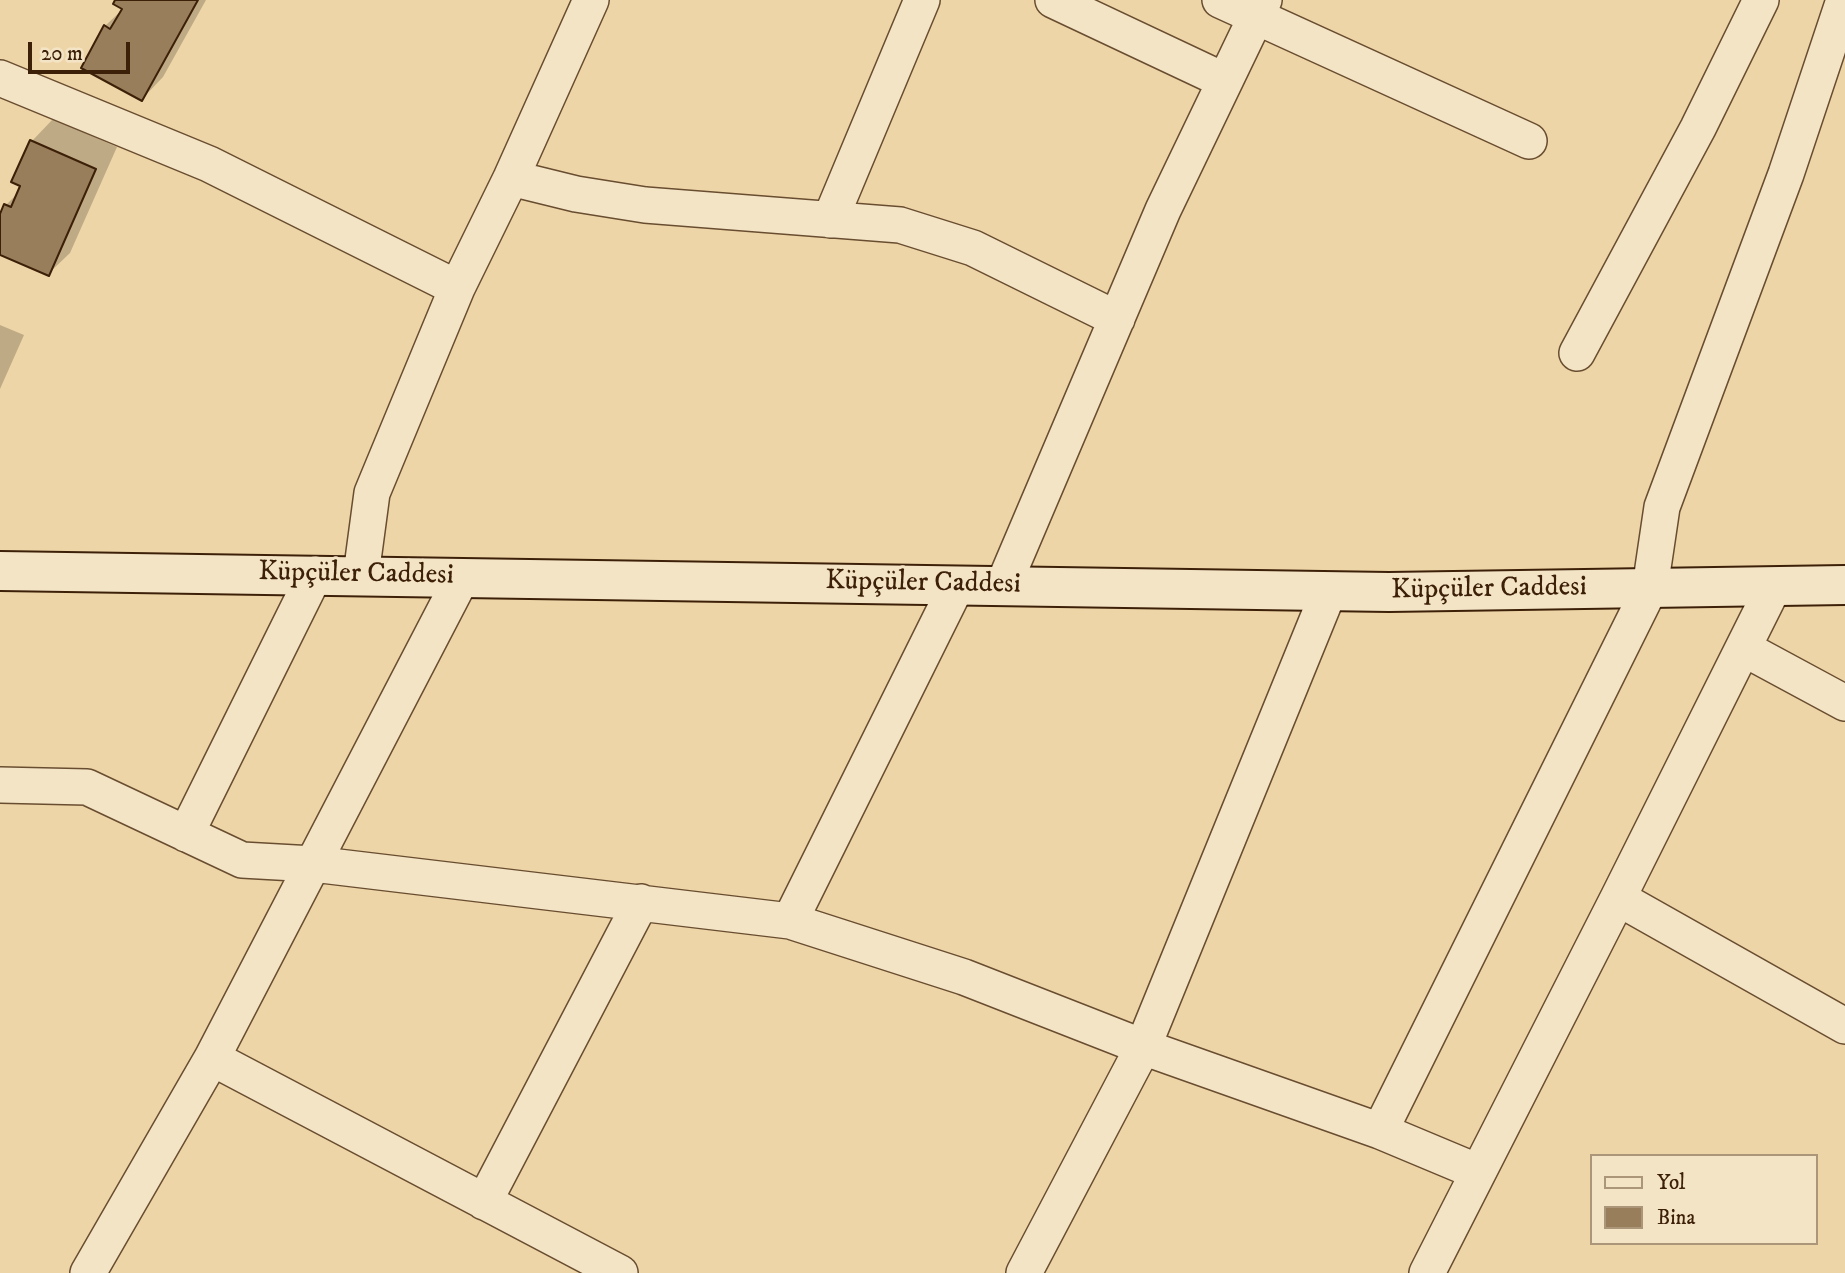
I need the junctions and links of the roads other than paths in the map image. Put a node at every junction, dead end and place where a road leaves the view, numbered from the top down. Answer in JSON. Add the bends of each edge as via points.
{"nodes":[{"id":1,"x":591,"y":0,"type":"edge"},
{"id":2,"x":922,"y":0,"type":"edge"},
{"id":3,"x":1053,"y":0,"type":"edge"},
{"id":4,"x":1220,"y":0,"type":"edge"},
{"id":5,"x":1761,"y":0,"type":"edge"},
{"id":6,"x":1844,"y":0,"type":"edge"},
{"id":7,"x":1260,"y":9,"type":"edge"},
{"id":8,"x":0,"y":78,"type":"edge"},
{"id":9,"x":1225,"y":81,"type":"junction"},
{"id":10,"x":1528,"y":141,"type":"dead end"},
{"id":11,"x":511,"y":178,"type":"junction"},
{"id":12,"x":830,"y":220,"type":"junction"},
{"id":13,"x":457,"y":288,"type":"junction"},
{"id":14,"x":1117,"y":319,"type":"junction"},
{"id":15,"x":1577,"y":353,"type":"dead end"},
{"id":16,"x":0,"y":570,"type":"edge"},
{"id":17,"x":315,"y":574,"type":"junction"},
{"id":18,"x":361,"y":575,"type":"junction"},
{"id":19,"x":462,"y":577,"type":"junction"},
{"id":20,"x":957,"y":585,"type":"junction"},
{"id":21,"x":1845,"y":585,"type":"edge"},
{"id":22,"x":1003,"y":586,"type":"junction"},
{"id":23,"x":1774,"y":586,"type":"junction"},
{"id":24,"x":1650,"y":588,"type":"junction"},
{"id":25,"x":1329,"y":591,"type":"junction"},
{"id":26,"x":1743,"y":648,"type":"junction"},
{"id":27,"x":1845,"y":703,"type":"edge"},
{"id":28,"x":0,"y":785,"type":"edge"},
{"id":29,"x":186,"y":834,"type":"junction"},
{"id":30,"x":313,"y":864,"type":"junction"},
{"id":31,"x":1618,"y":898,"type":"junction"},
{"id":32,"x":641,"y":902,"type":"junction"},
{"id":33,"x":790,"y":921,"type":"junction"},
{"id":34,"x":1845,"y":1026,"type":"edge"},
{"id":35,"x":1143,"y":1047,"type":"junction"},
{"id":36,"x":212,"y":1058,"type":"junction"},
{"id":37,"x":1380,"y":1131,"type":"junction"},
{"id":38,"x":1478,"y":1172,"type":"junction"},
{"id":39,"x":484,"y":1202,"type":"junction"},
{"id":40,"x":1441,"y":1268,"type":"edge"},
{"id":41,"x":88,"y":1273,"type":"edge"},
{"id":42,"x":620,"y":1273,"type":"edge"},
{"id":43,"x":1024,"y":1273,"type":"edge"}],
"edges":[{"from":1,"to":11,"type":"street"},
{"from":2,"to":12,"type":"street"},
{"from":3,"to":9,"type":"street"},
{"from":4,"to":7,"type":"street"},
{"from":5,"to":15,"type":"street"},
{"from":6,"to":24,"type":"street","via":[[1786,174],[1662,507]]},
{"from":7,"to":9,"type":"street"},
{"from":7,"to":10,"type":"street"},
{"from":8,"to":13,"type":"street","via":[[209,164]]},
{"from":9,"to":14,"type":"street"},
{"from":11,"to":12,"type":"street","via":[[645,205]]},
{"from":11,"to":13,"type":"street"},
{"from":12,"to":14,"type":"street","via":[[900,225],[973,248]]},
{"from":13,"to":18,"type":"street","via":[[372,493]]},
{"from":14,"to":22,"type":"street"},
{"from":16,"to":17,"type":"street","name":"Küpçüler Caddesi"},
{"from":17,"to":18,"type":"street","name":"Küpçüler Caddesi"},
{"from":17,"to":29,"type":"street"},
{"from":18,"to":19,"type":"street","name":"Küpçüler Caddesi"},
{"from":19,"to":20,"type":"street","name":"Küpçüler Caddesi"},
{"from":19,"to":30,"type":"street"},
{"from":20,"to":22,"type":"street","name":"Küpçüler Caddesi"},
{"from":20,"to":33,"type":"street"},
{"from":21,"to":23,"type":"street","name":"Küpçüler Caddesi"},
{"from":22,"to":25,"type":"street","name":"Küpçüler Caddesi"},
{"from":23,"to":24,"type":"street","name":"Küpçüler Caddesi"},
{"from":23,"to":26,"type":"street"},
{"from":24,"to":25,"type":"street","name":"Küpçüler Caddesi"},
{"from":24,"to":37,"type":"street"},
{"from":25,"to":35,"type":"street"},
{"from":26,"to":27,"type":"street"},
{"from":26,"to":31,"type":"street"},
{"from":28,"to":29,"type":"street","via":[[87,787]]},
{"from":29,"to":30,"type":"street","via":[[242,860]]},
{"from":30,"to":32,"type":"street"},
{"from":30,"to":36,"type":"street"},
{"from":31,"to":34,"type":"street"},
{"from":31,"to":38,"type":"street"},
{"from":32,"to":33,"type":"street"},
{"from":32,"to":39,"type":"street"},
{"from":33,"to":35,"type":"street","via":[[964,977]]},
{"from":35,"to":37,"type":"street"},
{"from":35,"to":43,"type":"street"},
{"from":36,"to":39,"type":"street"},
{"from":36,"to":41,"type":"street"},
{"from":37,"to":38,"type":"street"},
{"from":38,"to":40,"type":"street"},
{"from":39,"to":42,"type":"street"}]}
